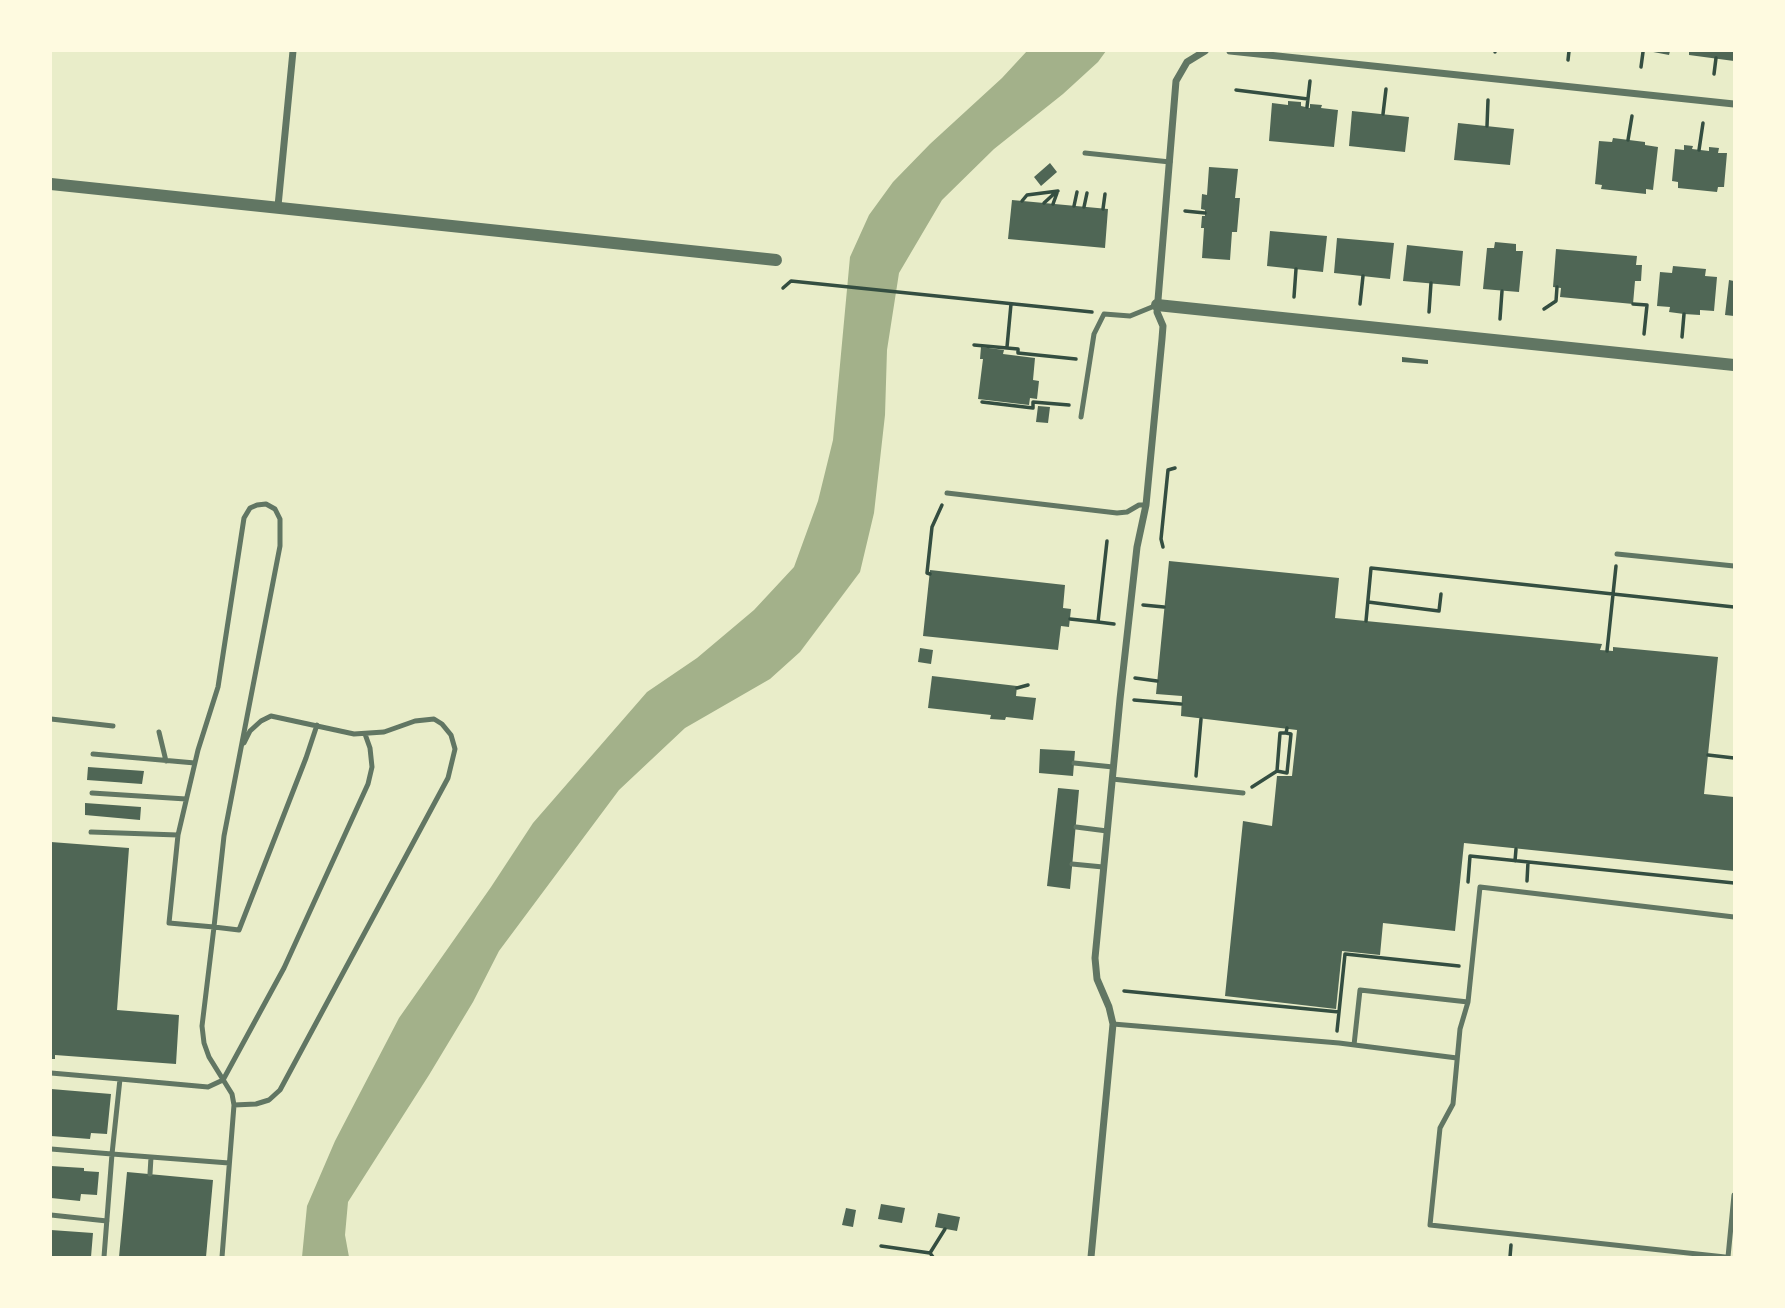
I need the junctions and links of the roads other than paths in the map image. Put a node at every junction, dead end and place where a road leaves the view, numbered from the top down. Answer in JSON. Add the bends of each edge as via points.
{"nodes":[{"id":1,"x":293,"y":51,"type":"edge"},
{"id":2,"x":1205,"y":51,"type":"edge"},
{"id":3,"x":1230,"y":51,"type":"edge"},
{"id":4,"x":1734,"y":104,"type":"edge"},
{"id":5,"x":1085,"y":153,"type":"dead end"},
{"id":6,"x":1170,"y":162,"type":"junction"},
{"id":7,"x":51,"y":184,"type":"edge"},
{"id":8,"x":278,"y":206,"type":"junction"},
{"id":9,"x":776,"y":260,"type":"dead end"},
{"id":10,"x":1157,"y":305,"type":"junction"},
{"id":11,"x":1734,"y":365,"type":"edge"},
{"id":12,"x":1081,"y":418,"type":"dead end"},
{"id":13,"x":947,"y":494,"type":"road end"},
{"id":14,"x":1146,"y":505,"type":"junction"},
{"id":15,"x":1617,"y":554,"type":"dead end"},
{"id":16,"x":1734,"y":566,"type":"edge"},
{"id":17,"x":51,"y":719,"type":"edge"},
{"id":18,"x":317,"y":725,"type":"junction"},
{"id":19,"x":113,"y":726,"type":"dead end"},
{"id":20,"x":159,"y":732,"type":"dead end"},
{"id":21,"x":365,"y":734,"type":"junction"},
{"id":22,"x":241,"y":749,"type":"junction"},
{"id":23,"x":93,"y":754,"type":"dead end"},
{"id":24,"x":166,"y":761,"type":"junction"},
{"id":25,"x":195,"y":763,"type":"junction"},
{"id":26,"x":1074,"y":763,"type":"dead end"},
{"id":27,"x":1113,"y":767,"type":"junction"},
{"id":28,"x":1112,"y":779,"type":"junction"},
{"id":29,"x":92,"y":793,"type":"dead end"},
{"id":30,"x":1243,"y":793,"type":"road end"},
{"id":31,"x":186,"y":799,"type":"junction"},
{"id":32,"x":1076,"y":827,"type":"dead end"},
{"id":33,"x":1107,"y":831,"type":"junction"},
{"id":34,"x":91,"y":832,"type":"dead end"},
{"id":35,"x":178,"y":835,"type":"junction"},
{"id":36,"x":1072,"y":864,"type":"dead end"},
{"id":37,"x":1103,"y":867,"type":"junction"},
{"id":38,"x":1734,"y":917,"type":"edge"},
{"id":39,"x":214,"y":927,"type":"junction"},
{"id":40,"x":1468,"y":1002,"type":"junction"},
{"id":41,"x":1113,"y":1024,"type":"junction"},
{"id":42,"x":1354,"y":1045,"type":"junction"},
{"id":43,"x":1457,"y":1058,"type":"junction"},
{"id":44,"x":51,"y":1073,"type":"edge"},
{"id":45,"x":120,"y":1079,"type":"junction"},
{"id":46,"x":223,"y":1080,"type":"junction"},
{"id":47,"x":234,"y":1105,"type":"junction"},
{"id":48,"x":51,"y":1149,"type":"edge"},
{"id":49,"x":113,"y":1154,"type":"junction"},
{"id":50,"x":152,"y":1157,"type":"junction"},
{"id":51,"x":229,"y":1163,"type":"junction"},
{"id":52,"x":150,"y":1174,"type":"dead end"},
{"id":53,"x":1734,"y":1195,"type":"edge"},
{"id":54,"x":51,"y":1215,"type":"edge"},
{"id":55,"x":107,"y":1221,"type":"junction"},
{"id":56,"x":104,"y":1257,"type":"edge"},
{"id":57,"x":222,"y":1257,"type":"edge"},
{"id":58,"x":1091,"y":1257,"type":"edge"},
{"id":59,"x":1726,"y":1257,"type":"edge"}],
"edges":[{"from":1,"to":8,"type":"street"},
{"from":2,"to":6,"type":"street","via":[[1187,62],[1176,81]]},
{"from":3,"to":4,"type":"street"},
{"from":5,"to":6,"type":"lane"},
{"from":6,"to":10,"type":"street"},
{"from":7,"to":8,"type":"street"},
{"from":8,"to":9,"type":"street"},
{"from":10,"to":11,"type":"street"},
{"from":10,"to":12,"type":"lane","via":[[1130,316],[1104,314],[1094,334]]},
{"from":10,"to":14,"type":"street","via":[[1163,326]]},
{"from":13,"to":14,"type":"lane","via":[[1117,513]]},
{"from":14,"to":27,"type":"street","via":[[1137,547]]},
{"from":15,"to":16,"type":"lane"},
{"from":17,"to":19,"type":"lane"},
{"from":18,"to":21,"type":"lane"},
{"from":18,"to":22,"type":"lane","via":[[271,716],[250,731]]},
{"from":18,"to":39,"type":"lane","via":[[239,930]]},
{"from":20,"to":24,"type":"lane"},
{"from":21,"to":46,"type":"lane","via":[[372,767],[368,784],[284,968]]},
{"from":21,"to":47,"type":"lane","via":[[415,721],[442,723],[455,749],[448,778],[280,1090],[269,1100]]},
{"from":22,"to":25,"type":"lane","via":[[280,546],[281,519],[266,504],[250,508],[244,518],[218,687]]},
{"from":22,"to":39,"type":"lane","via":[[224,836]]},
{"from":23,"to":24,"type":"lane"},
{"from":24,"to":25,"type":"lane"},
{"from":25,"to":31,"type":"lane"},
{"from":26,"to":27,"type":"lane"},
{"from":27,"to":28,"type":"street"},
{"from":28,"to":30,"type":"lane"},
{"from":28,"to":33,"type":"street"},
{"from":29,"to":31,"type":"lane"},
{"from":31,"to":35,"type":"lane"},
{"from":32,"to":33,"type":"lane"},
{"from":33,"to":37,"type":"street"},
{"from":34,"to":35,"type":"lane"},
{"from":35,"to":39,"type":"lane","via":[[169,923]]},
{"from":36,"to":37,"type":"lane"},
{"from":37,"to":41,"type":"street","via":[[1095,970]]},
{"from":38,"to":40,"type":"lane","via":[[1480,887]]},
{"from":39,"to":46,"type":"lane","via":[[202,1026],[206,1050]]},
{"from":40,"to":42,"type":"lane","via":[[1360,990]]},
{"from":40,"to":43,"type":"lane"},
{"from":41,"to":42,"type":"lane"},
{"from":41,"to":58,"type":"street"},
{"from":42,"to":43,"type":"lane"},
{"from":43,"to":59,"type":"lane","via":[[1452,1104],[1440,1128],[1430,1225]]},
{"from":44,"to":45,"type":"lane"},
{"from":45,"to":46,"type":"lane","via":[[208,1087]]},
{"from":45,"to":49,"type":"lane"},
{"from":46,"to":47,"type":"lane"},
{"from":47,"to":51,"type":"lane"},
{"from":48,"to":49,"type":"lane"},
{"from":49,"to":50,"type":"lane"},
{"from":49,"to":55,"type":"lane"},
{"from":50,"to":51,"type":"lane"},
{"from":50,"to":52,"type":"lane"},
{"from":51,"to":57,"type":"lane"},
{"from":53,"to":59,"type":"lane"},
{"from":54,"to":55,"type":"lane"},
{"from":55,"to":56,"type":"lane"}]}
